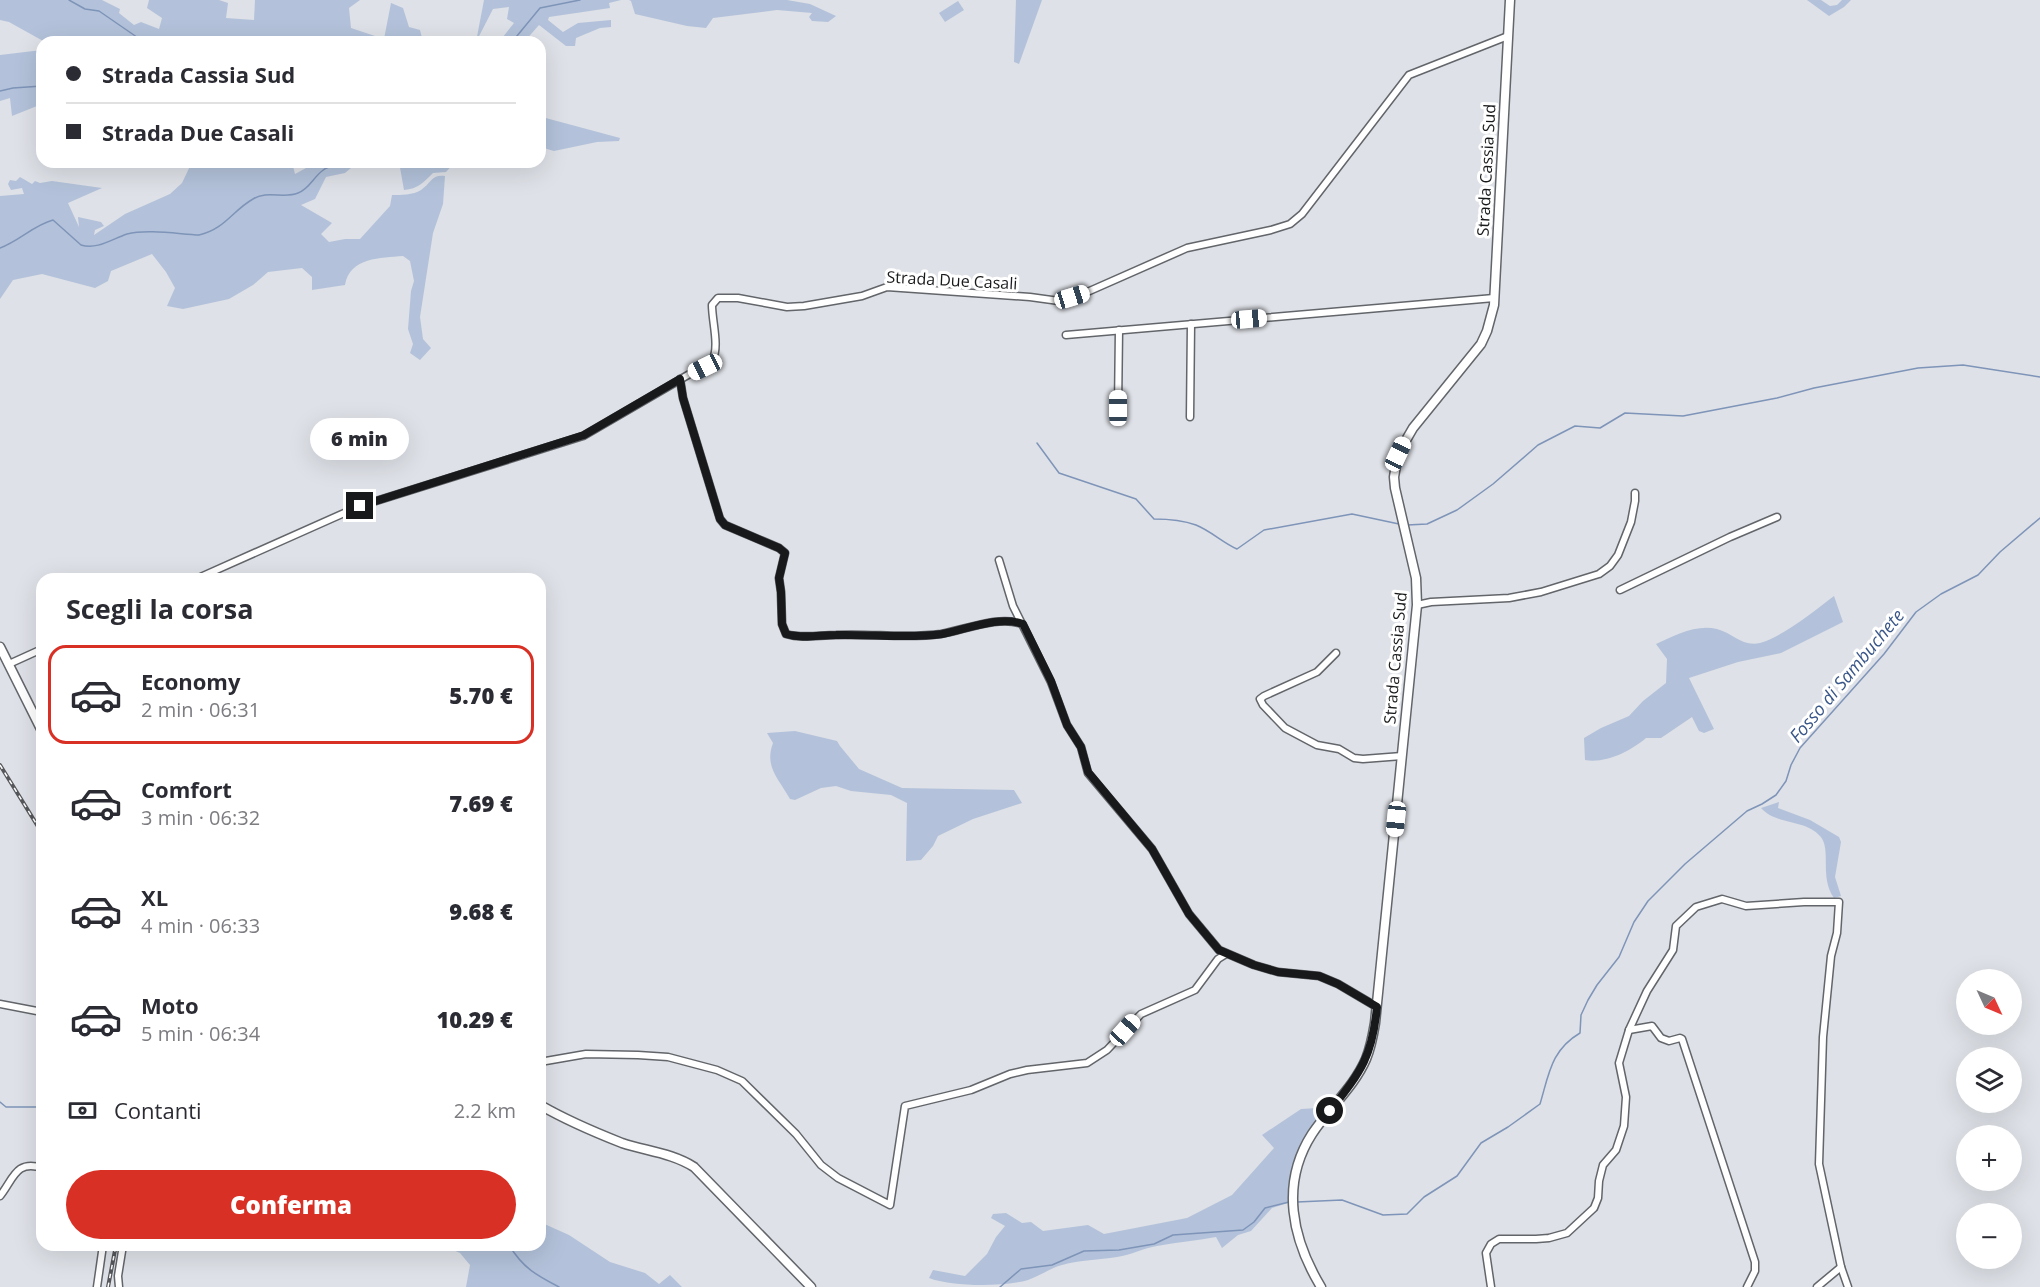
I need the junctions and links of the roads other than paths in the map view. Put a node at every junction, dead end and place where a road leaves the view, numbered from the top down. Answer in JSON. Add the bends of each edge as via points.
{"nodes":[{"id":1,"x":1510,"y":0,"type":"edge"},
{"id":2,"x":1508,"y":36,"type":"junction"},
{"id":3,"x":1494,"y":298,"type":"junction"},
{"id":4,"x":1191,"y":324,"type":"junction"},
{"id":5,"x":1119,"y":330,"type":"junction"},
{"id":6,"x":1066,"y":335,"type":"dead end"},
{"id":7,"x":680,"y":379,"type":"junction"},
{"id":8,"x":1118,"y":408,"type":"dead end"},
{"id":9,"x":1190,"y":417,"type":"dead end"},
{"id":10,"x":1635,"y":493,"type":"dead end"},
{"id":11,"x":1777,"y":516,"type":"dead end"},
{"id":12,"x":999,"y":560,"type":"dead end"},
{"id":13,"x":209,"y":573,"type":"edge"},
{"id":14,"x":1620,"y":590,"type":"dead end"},
{"id":15,"x":1417,"y":605,"type":"junction"},
{"id":16,"x":1023,"y":624,"type":"junction"},
{"id":17,"x":0,"y":647,"type":"edge"},
{"id":18,"x":36,"y":652,"type":"edge"},
{"id":19,"x":1336,"y":653,"type":"dead end"},
{"id":20,"x":9,"y":664,"type":"junction"},
{"id":21,"x":36,"y":719,"type":"edge"},
{"id":22,"x":1402,"y":756,"type":"junction"},
{"id":23,"x":1226,"y":954,"type":"junction"},
{"id":24,"x":0,"y":1004,"type":"edge"},
{"id":25,"x":1377,"y":1007,"type":"junction"},
{"id":26,"x":36,"y":1011,"type":"edge"},
{"id":27,"x":1629,"y":1030,"type":"junction"},
{"id":28,"x":546,"y":1061,"type":"edge"},
{"id":29,"x":546,"y":1109,"type":"edge"},
{"id":30,"x":36,"y":1166,"type":"edge"},
{"id":31,"x":0,"y":1196,"type":"edge"},
{"id":32,"x":102,"y":1251,"type":"edge"},
{"id":33,"x":122,"y":1251,"type":"edge"},
{"id":34,"x":1841,"y":1267,"type":"junction"},
{"id":35,"x":97,"y":1287,"type":"edge"},
{"id":36,"x":119,"y":1287,"type":"edge"},
{"id":37,"x":811,"y":1287,"type":"edge"},
{"id":38,"x":1321,"y":1287,"type":"edge"},
{"id":39,"x":1491,"y":1287,"type":"edge"},
{"id":40,"x":1747,"y":1287,"type":"edge"},
{"id":41,"x":1816,"y":1287,"type":"edge"},
{"id":42,"x":1848,"y":1287,"type":"edge"}],
"edges":[{"from":1,"to":2,"type":"main road","name":"Strada Cassia Sud"},
{"from":2,"to":3,"type":"main road","name":"Strada Cassia Sud"},
{"from":2,"to":7,"type":"street","name":"Strada Due Casali","via":[[1409,75],[1302,214],[1290,224],[1187,248],[1059,301],[886,287],[862,296],[804,306],[718,298],[712,305],[716,354],[705,367]]},
{"from":3,"to":4,"type":"street"},
{"from":3,"to":15,"type":"main road","name":"Strada Cassia Sud","via":[[1481,344],[1413,428],[1395,465],[1395,488],[1416,578]]},
{"from":4,"to":5,"type":"street"},
{"from":4,"to":9,"type":"street"},
{"from":5,"to":6,"type":"street"},
{"from":5,"to":8,"type":"street"},
{"from":7,"to":13,"type":"street","name":"Strada Due Casali","via":[[584,435],[360,506]]},
{"from":7,"to":16,"type":"street","via":[[720,519],[785,553],[779,578],[786,634],[894,637],[939,634],[1011,621]]},
{"from":10,"to":15,"type":"street","via":[[1631,522],[1618,555],[1599,574],[1509,598]]},
{"from":11,"to":14,"type":"street"},
{"from":12,"to":16,"type":"street","via":[[1010,598]]},
{"from":15,"to":22,"type":"main road","name":"Strada Cassia Sud"},
{"from":16,"to":23,"type":"street","via":[[1067,725],[1081,747],[1088,772],[1152,849],[1189,914]]},
{"from":17,"to":20,"type":"main road"},
{"from":18,"to":20,"type":"street"},
{"from":19,"to":22,"type":"street","via":[[1317,672],[1260,699],[1263,705],[1285,728],[1317,745],[1363,759]]},
{"from":20,"to":21,"type":"main road"},
{"from":22,"to":25,"type":"main road","name":"Strada Cassia Sud"},
{"from":23,"to":25,"type":"street","via":[[1278,972],[1319,976]]},
{"from":23,"to":28,"type":"street","via":[[1196,990],[1141,1014],[1107,1050],[1087,1063],[1010,1074],[971,1090],[905,1106],[890,1205],[821,1165],[796,1134],[742,1081],[717,1070],[668,1057],[638,1055],[586,1054]]},
{"from":24,"to":26,"type":"street"},
{"from":25,"to":38,"type":"main road","name":"Strada Cassia Sud","via":[[1366,1060],[1312,1135],[1296,1175],[1296,1234]]},
{"from":27,"to":34,"type":"street","via":[[1647,991],[1673,950],[1676,926],[1696,907],[1722,899],[1746,906],[1839,902],[1823,1037],[1819,1164]]},
{"from":27,"to":39,"type":"street","via":[[1619,1063],[1626,1097],[1624,1126],[1616,1149],[1603,1165],[1594,1208],[1567,1233],[1549,1238],[1499,1239],[1491,1244],[1486,1253]]},
{"from":27,"to":40,"type":"street","via":[[1652,1026],[1662,1038],[1682,1039],[1755,1262]]},
{"from":29,"to":37,"type":"main road","via":[[623,1143],[694,1167]]},
{"from":30,"to":31,"type":"street","via":[[21,1168]]},
{"from":32,"to":35,"type":"street"},
{"from":33,"to":36,"type":"street"},
{"from":34,"to":41,"type":"street"},
{"from":34,"to":42,"type":"street"}]}
